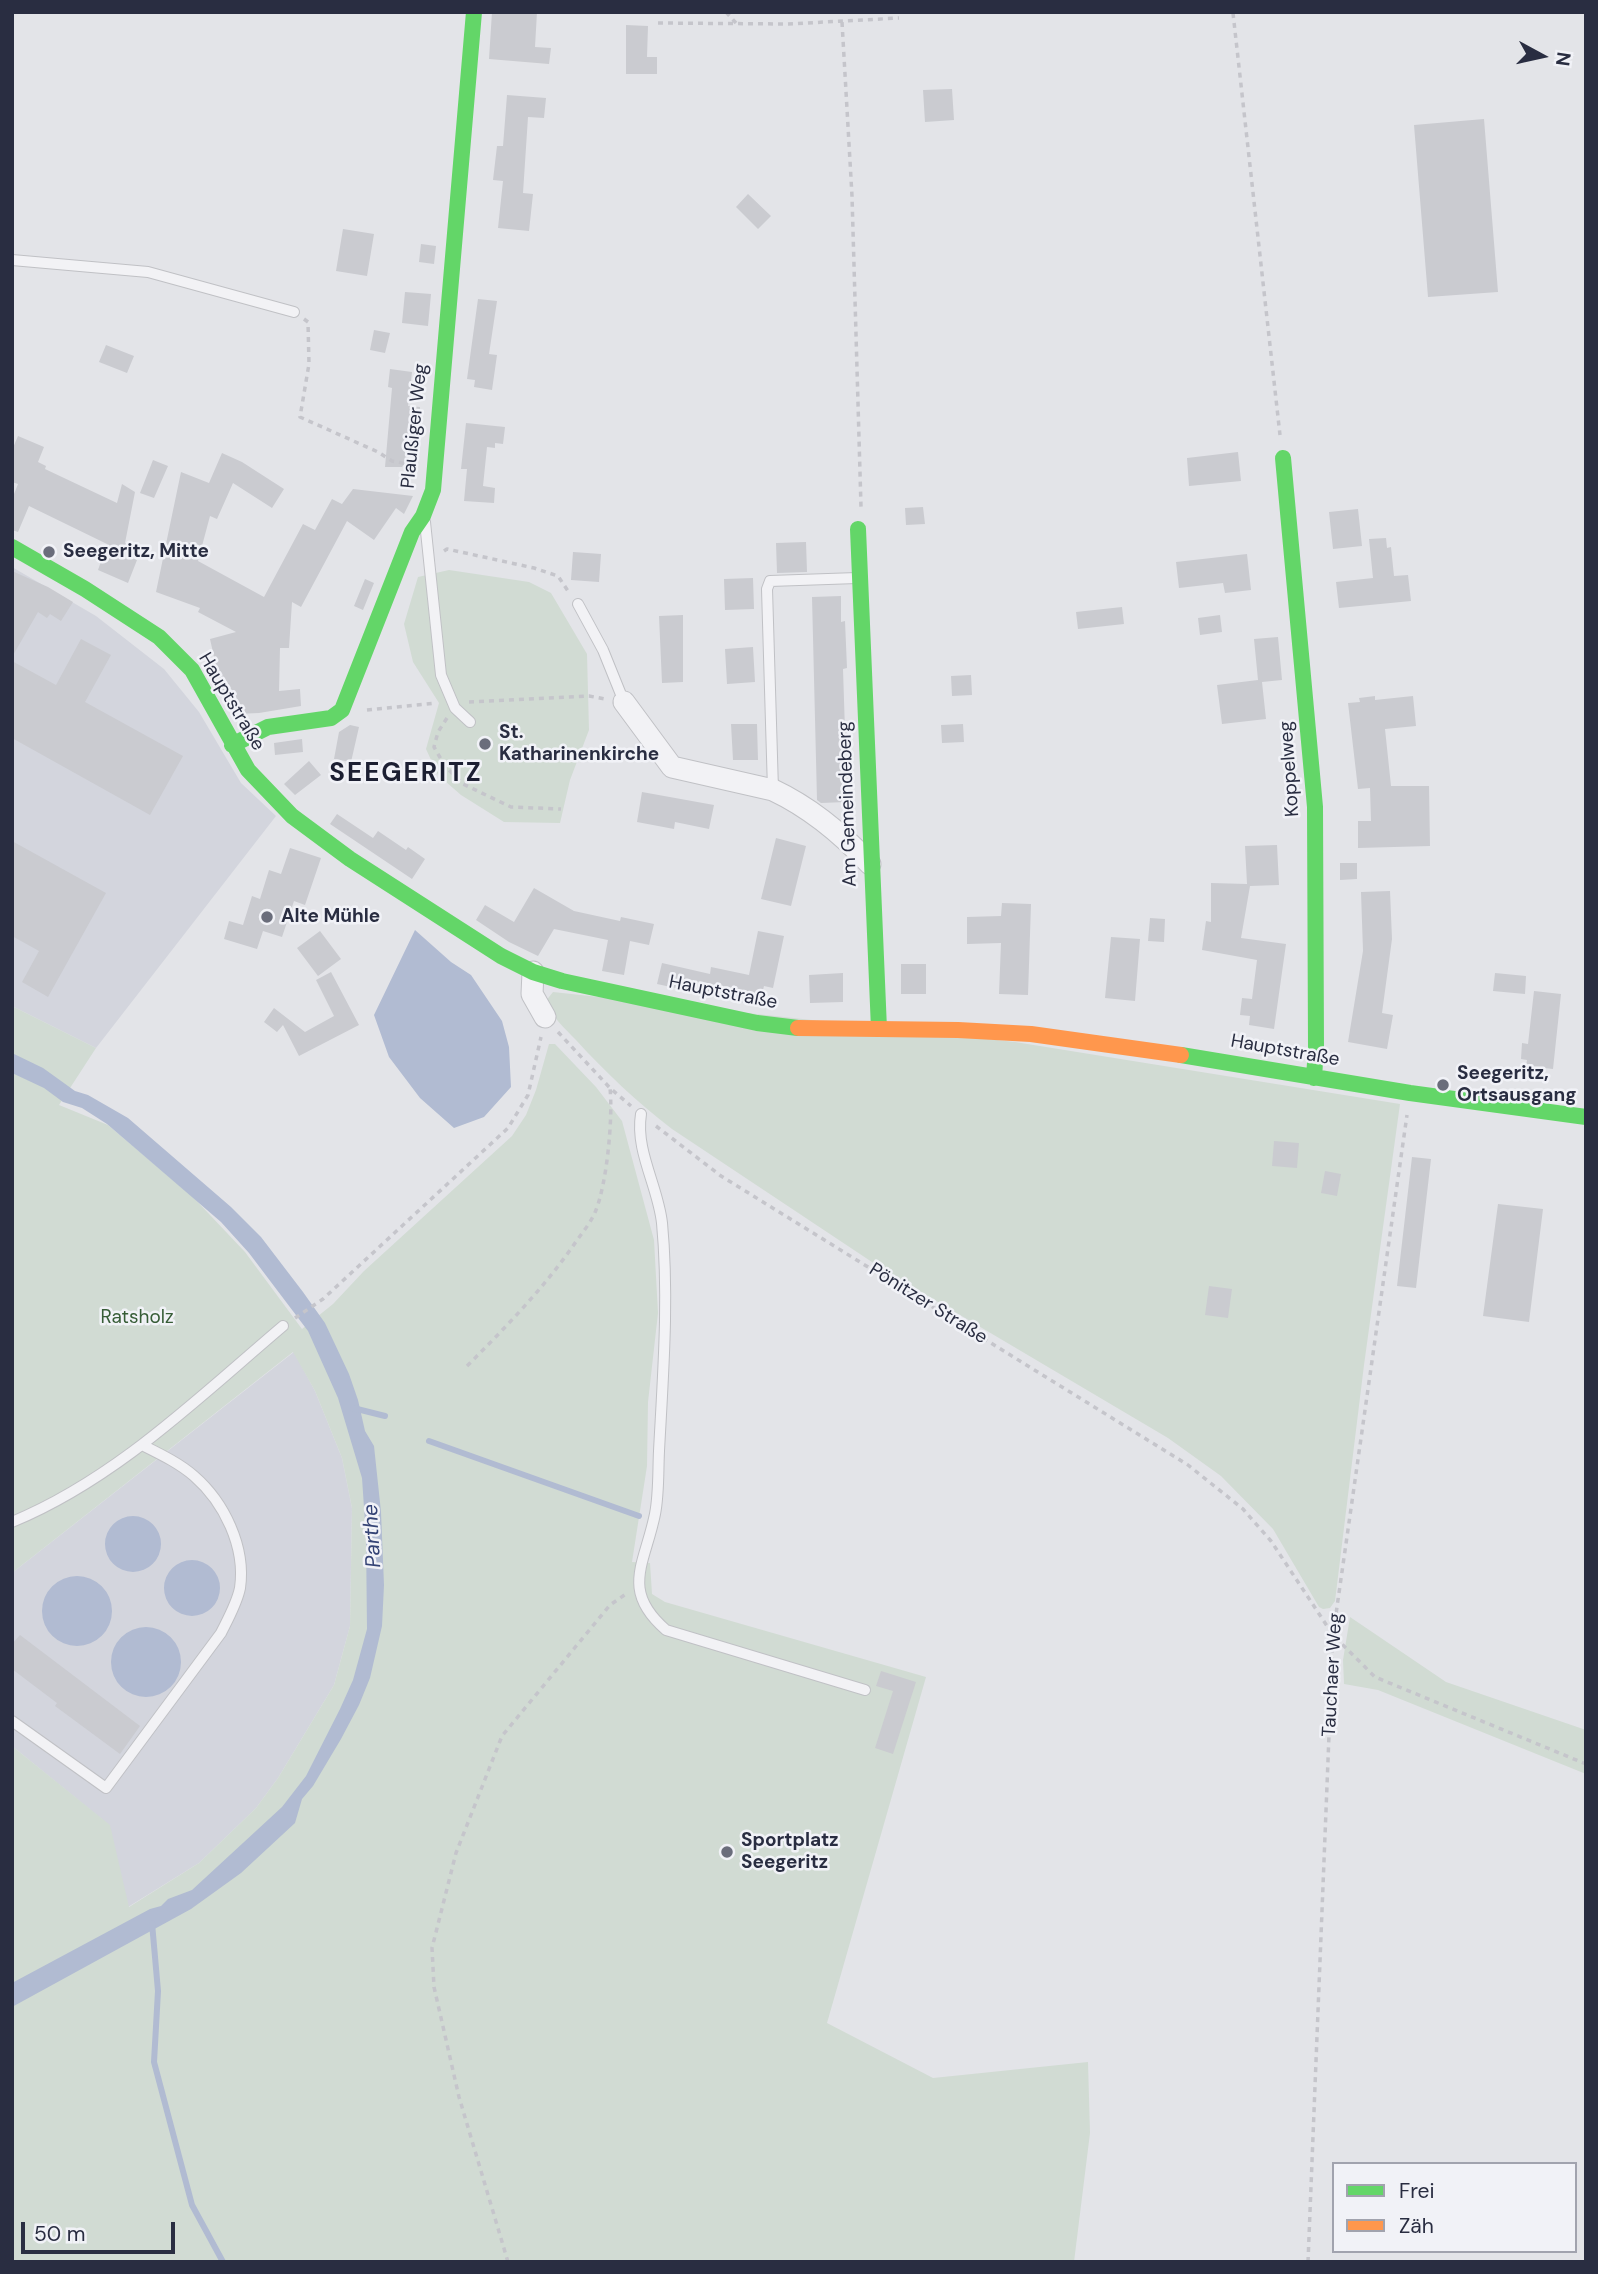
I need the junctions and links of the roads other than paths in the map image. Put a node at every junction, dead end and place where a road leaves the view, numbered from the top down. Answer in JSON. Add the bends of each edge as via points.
{"nodes":[{"id":1,"x":474,"y":12,"type":"edge"},
{"id":2,"x":12,"y":260,"type":"edge"},
{"id":3,"x":294,"y":312,"type":"road end"},
{"id":4,"x":1283,"y":458,"type":"road end"},
{"id":5,"x":423,"y":516,"type":"junction"},
{"id":6,"x":858,"y":529,"type":"road end"},
{"id":7,"x":12,"y":547,"type":"edge"},
{"id":8,"x":860,"y":578,"type":"junction"},
{"id":9,"x":578,"y":604,"type":"road end"},
{"id":10,"x":624,"y":702,"type":"joint"},
{"id":11,"x":470,"y":722,"type":"dead end"},
{"id":12,"x":232,"y":745,"type":"junction"},
{"id":13,"x":773,"y":790,"type":"junction"},
{"id":14,"x":870,"y":864,"type":"junction"},
{"id":15,"x":533,"y":972,"type":"junction"},
{"id":16,"x":545,"y":1017,"type":"road end"},
{"id":17,"x":878,"y":1028,"type":"junction"},
{"id":18,"x":1314,"y":1078,"type":"junction"},
{"id":19,"x":641,"y":1114,"type":"road end"},
{"id":20,"x":1586,"y":1117,"type":"edge"},
{"id":21,"x":283,"y":1326,"type":"road end"},
{"id":22,"x":142,"y":1445,"type":"junction"},
{"id":23,"x":12,"y":1522,"type":"edge"},
{"id":24,"x":864,"y":1690,"type":"dead end"},
{"id":25,"x":12,"y":1721,"type":"edge"}],
"edges":[{"from":1,"to":5,"type":"street","name":"Plaußiger Weg","via":[[433,490]]},
{"from":2,"to":3,"type":"lane","via":[[148,272]]},
{"from":4,"to":18,"type":"street","name":"Koppelweg","via":[[1315,807]]},
{"from":5,"to":11,"type":"lane","via":[[441,675],[455,708]]},
{"from":5,"to":12,"type":"street","name":"Plaußiger Weg","via":[[412,533],[342,710],[331,718],[268,727]]},
{"from":6,"to":8,"type":"street","name":"Am Gemeindeberg"},
{"from":7,"to":12,"type":"street","name":"Hauptstraße","via":[[159,637],[191,670]]},
{"from":8,"to":13,"type":"lane","via":[[770,581],[766,589]]},
{"from":8,"to":14,"type":"street","name":"Am Gemeindeberg"},
{"from":9,"to":10,"type":"lane"},
{"from":10,"to":13,"type":"street","via":[[672,766]]},
{"from":12,"to":15,"type":"street","name":"Hauptstraße","via":[[248,770],[320,838]]},
{"from":13,"to":14,"type":"street","via":[[848,841]]},
{"from":14,"to":17,"type":"street","name":"Am Gemeindeberg"},
{"from":15,"to":16,"type":"street","via":[[532,994]]},
{"from":15,"to":17,"type":"street","name":"Hauptstraße","via":[[757,1023]]},
{"from":17,"to":18,"type":"street","name":"Hauptstraße","via":[[1031,1034]]},
{"from":18,"to":20,"type":"street","name":"Hauptstraße"},
{"from":19,"to":24,"type":"lane","via":[[638,1132],[662,1221],[665,1311],[655,1513],[641,1563],[638,1584],[642,1601],[666,1630]]},
{"from":21,"to":22,"type":"lane"},
{"from":22,"to":23,"type":"lane","via":[[94,1479]]},
{"from":22,"to":25,"type":"lane","via":[[194,1476],[224,1513],[236,1537],[240,1566],[240,1588],[232,1612],[106,1788]]}]}
